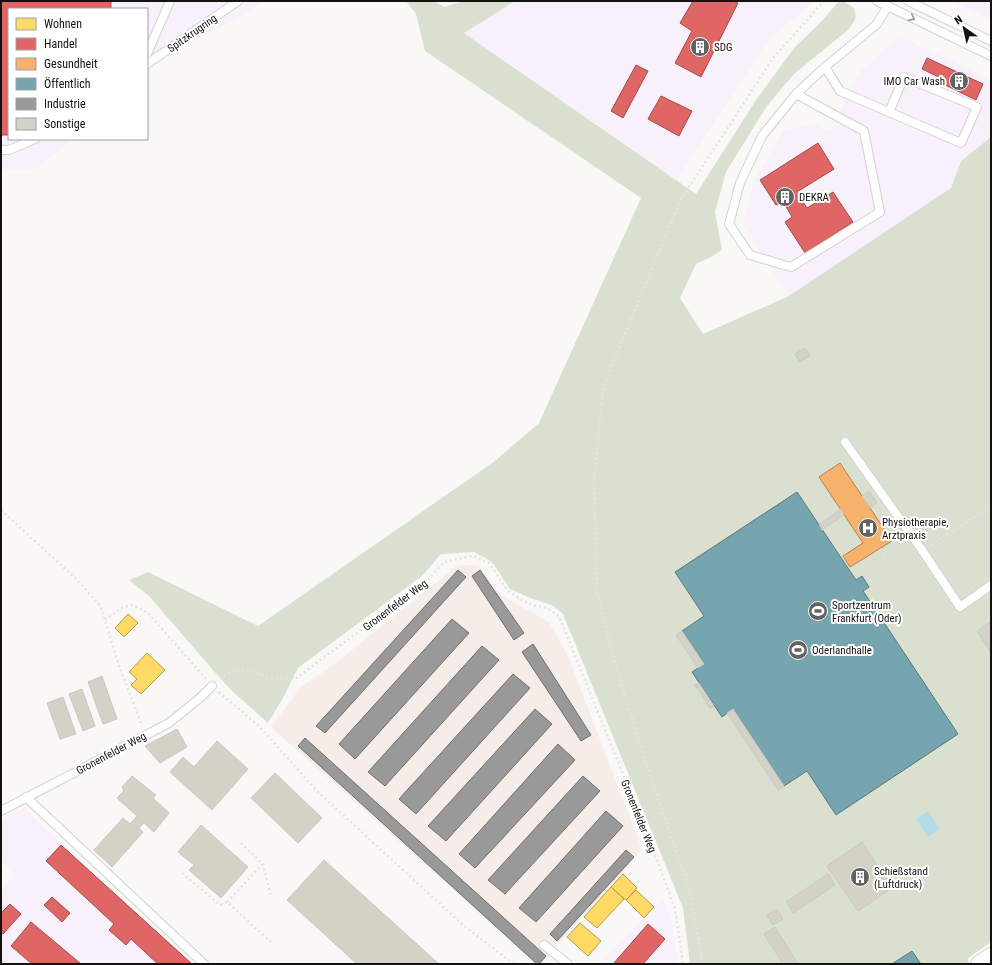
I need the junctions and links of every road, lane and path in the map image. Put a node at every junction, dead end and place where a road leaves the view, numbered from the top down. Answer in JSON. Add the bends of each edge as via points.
{"nodes":[{"id":1,"x":170,"y":1,"type":"edge"},
{"id":2,"x":238,"y":1,"type":"edge"},
{"id":3,"x":824,"y":1,"type":"edge"},
{"id":4,"x":877,"y":1,"type":"edge"},
{"id":5,"x":908,"y":1,"type":"edge"},
{"id":6,"x":921,"y":4,"type":"edge"},
{"id":7,"x":888,"y":6,"type":"junction"},
{"id":8,"x":991,"y":41,"type":"edge"},
{"id":9,"x":148,"y":52,"type":"edge"},
{"id":10,"x":991,"y":56,"type":"edge"},
{"id":11,"x":148,"y":63,"type":"edge"},
{"id":12,"x":825,"y":67,"type":"junction"},
{"id":13,"x":796,"y":94,"type":"junction"},
{"id":14,"x":889,"y":112,"type":"junction"},
{"id":15,"x":33,"y":140,"type":"edge"},
{"id":16,"x":1,"y":150,"type":"edge"},
{"id":17,"x":845,"y":442,"type":"dead end"},
{"id":18,"x":991,"y":506,"type":"edge"},
{"id":19,"x":1,"y":510,"type":"edge"},
{"id":20,"x":880,"y":549,"type":"dead end"},
{"id":21,"x":922,"y":550,"type":"junction"},
{"id":22,"x":886,"y":558,"type":"dead end"},
{"id":23,"x":991,"y":585,"type":"edge"},
{"id":24,"x":105,"y":620,"type":"junction"},
{"id":25,"x":212,"y":686,"type":"junction"},
{"id":26,"x":145,"y":735,"type":"junction"},
{"id":27,"x":26,"y":797,"type":"junction"},
{"id":28,"x":1,"y":811,"type":"edge"},
{"id":29,"x":241,"y":843,"type":"dead end"},
{"id":30,"x":263,"y":864,"type":"junction"},
{"id":31,"x":182,"y":873,"type":"dead end"},
{"id":32,"x":271,"y":897,"type":"dead end"},
{"id":33,"x":227,"y":902,"type":"junction"},
{"id":34,"x":271,"y":942,"type":"dead end"},
{"id":35,"x":544,"y":945,"type":"dead end"},
{"id":36,"x":991,"y":956,"type":"edge"},
{"id":37,"x":204,"y":964,"type":"edge"},
{"id":38,"x":514,"y":964,"type":"edge"},
{"id":39,"x":568,"y":964,"type":"edge"},
{"id":40,"x":683,"y":964,"type":"edge"},
{"id":41,"x":703,"y":964,"type":"edge"},
{"id":42,"x":978,"y":964,"type":"edge"}],
"edges":[{"from":1,"to":9,"type":"lane"},
{"from":2,"to":11,"type":"lane","name":"Spitzkrugring"},
{"from":3,"to":41,"type":"path","via":[[773,58],[681,199],[603,387],[594,480],[597,591],[612,652],[639,741],[689,887]]},
{"from":4,"to":7,"type":"lane"},
{"from":5,"to":6,"type":"lane"},
{"from":6,"to":8,"type":"lane"},
{"from":7,"to":10,"type":"lane","one_way":true},
{"from":7,"to":12,"type":"lane","via":[[876,25]]},
{"from":12,"to":13,"type":"lane"},
{"from":12,"to":14,"type":"lane","via":[[840,91]]},
{"from":13,"to":13,"type":"lane","via":[[864,131],[880,212],[791,267],[750,255],[728,224],[740,183],[762,136]]},
{"from":14,"to":14,"type":"lane","via":[[960,143],[977,107],[904,77]]},
{"from":15,"to":16,"type":"lane","via":[[9,150]]},
{"from":17,"to":21,"type":"lane"},
{"from":18,"to":21,"type":"path"},
{"from":19,"to":24,"type":"path","via":[[74,577],[100,605]]},
{"from":20,"to":22,"type":"path"},
{"from":21,"to":23,"type":"lane","via":[[960,606]]},
{"from":24,"to":25,"type":"path","via":[[121,608],[132,605],[148,613]]},
{"from":24,"to":26,"type":"path"},
{"from":25,"to":26,"type":"lane","name":"Gronenfelder Weg","via":[[168,723]]},
{"from":25,"to":38,"type":"path","via":[[260,727],[317,791],[463,925]]},
{"from":25,"to":40,"type":"path","name":"Gronenfelder Weg","via":[[227,673],[243,669],[271,678],[295,679],[429,579],[444,562],[473,556],[489,563],[508,591],[529,604],[547,608],[559,616],[675,909]]},
{"from":26,"to":27,"type":"lane","name":"Gronenfelder Weg"},
{"from":27,"to":28,"type":"lane","name":"Gronenfelder Weg"},
{"from":27,"to":37,"type":"lane"},
{"from":29,"to":30,"type":"path"},
{"from":30,"to":32,"type":"path"},
{"from":30,"to":33,"type":"path"},
{"from":31,"to":33,"type":"path","via":[[220,905]]},
{"from":33,"to":34,"type":"path"},
{"from":35,"to":39,"type":"lane"},
{"from":36,"to":42,"type":"street"}]}
